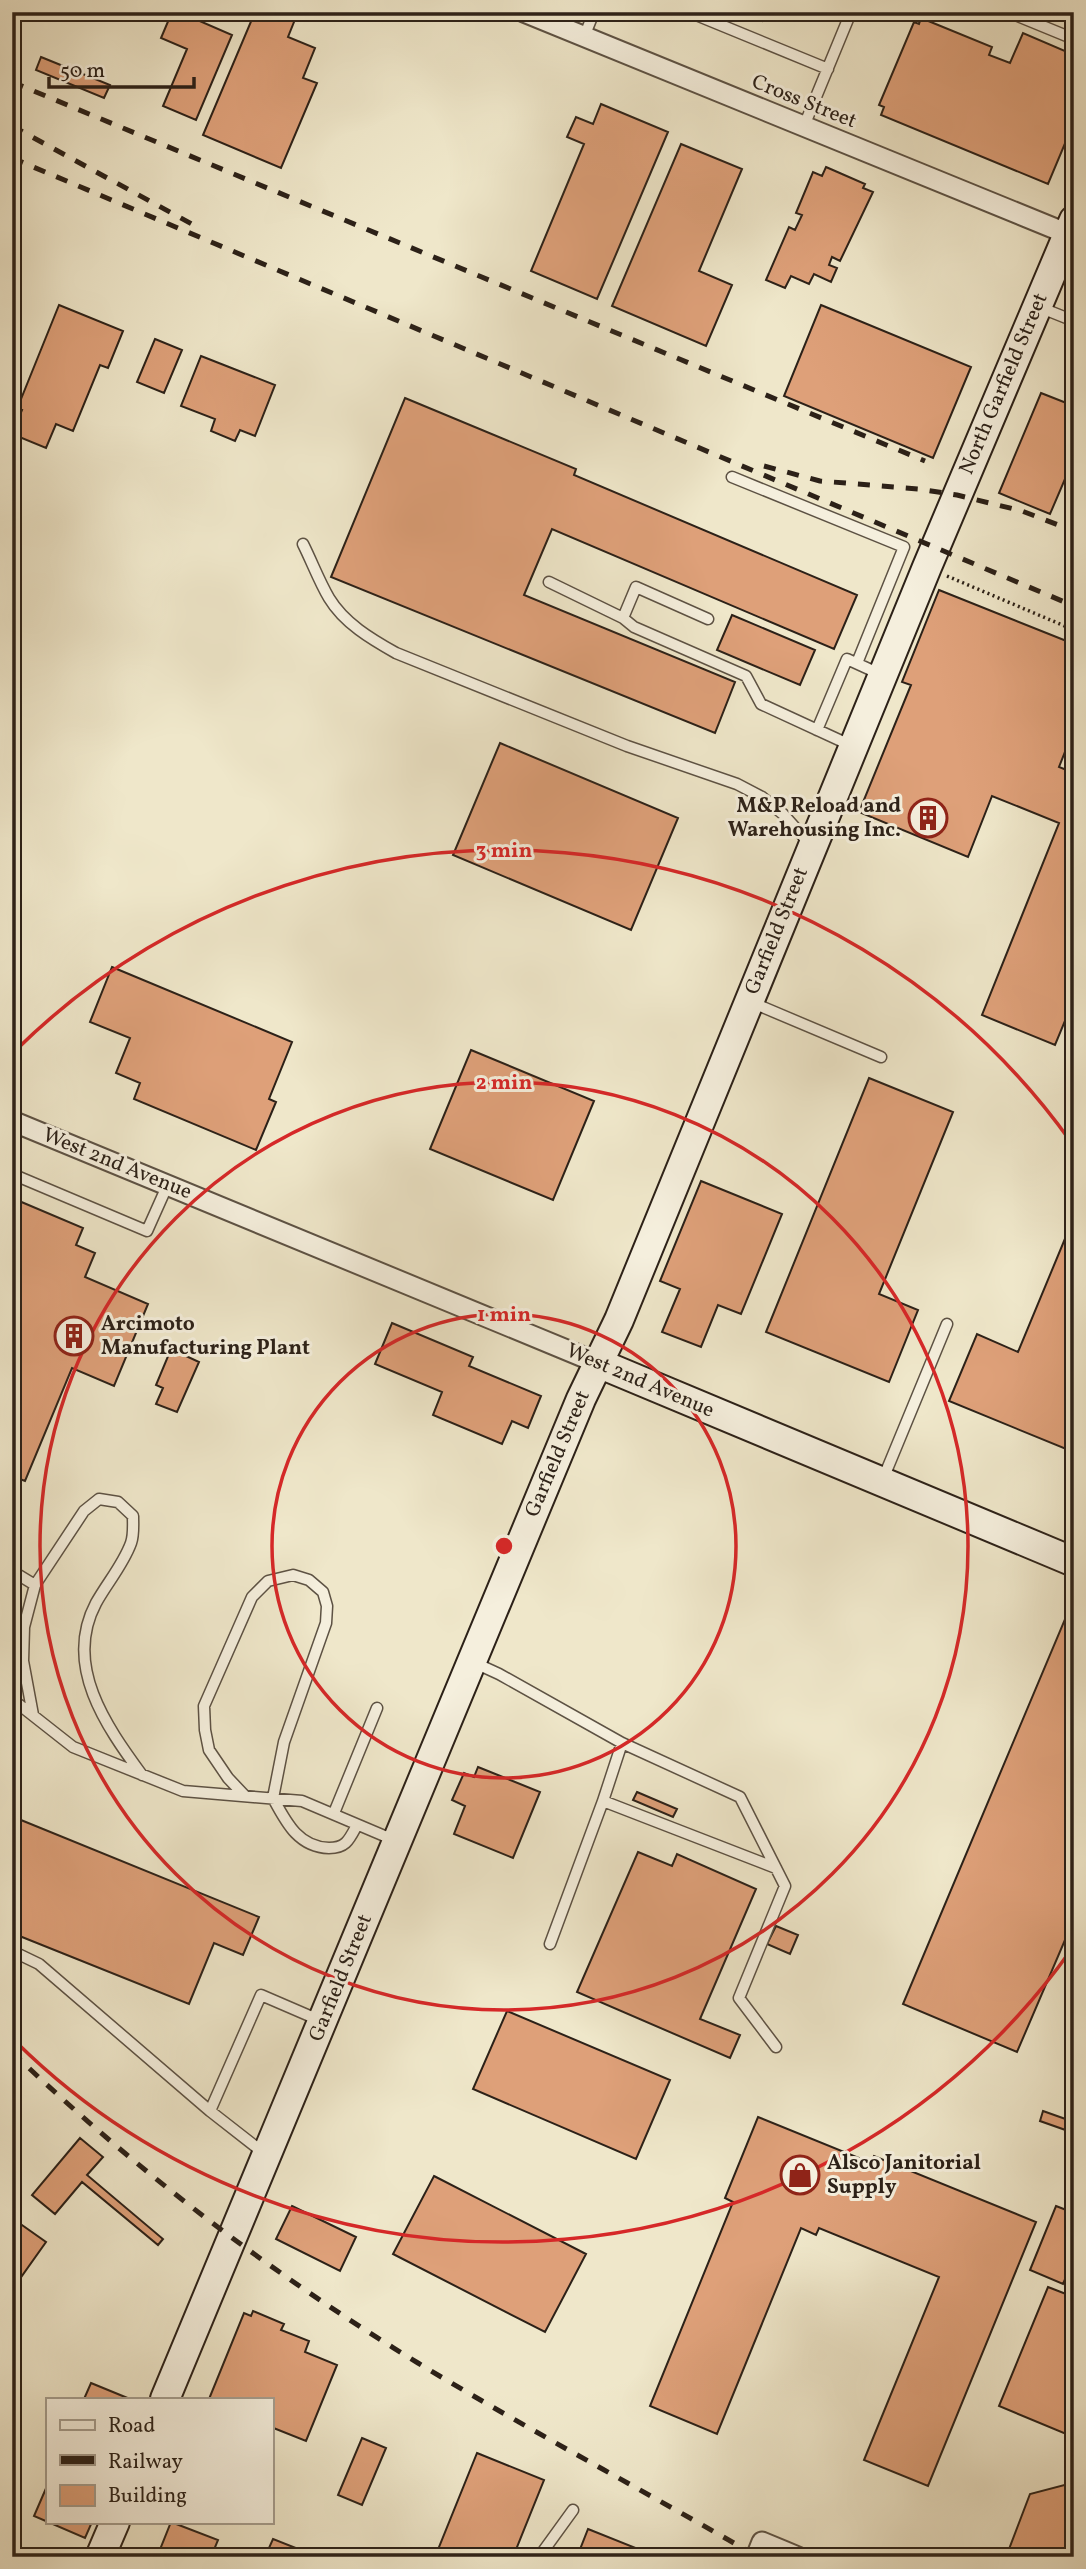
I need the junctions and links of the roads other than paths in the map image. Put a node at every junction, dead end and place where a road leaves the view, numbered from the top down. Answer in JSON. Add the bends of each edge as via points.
{"nodes":[{"id":1,"x":524,"y":12,"type":"edge"},
{"id":2,"x":594,"y":12,"type":"edge"},
{"id":3,"x":689,"y":12,"type":"edge"},
{"id":4,"x":851,"y":12,"type":"edge"},
{"id":5,"x":1008,"y":12,"type":"edge"},
{"id":6,"x":584,"y":37,"type":"junction"},
{"id":7,"x":1074,"y":40,"type":"edge"},
{"id":8,"x":828,"y":69,"type":"junction"},
{"id":9,"x":804,"y":126,"type":"junction"},
{"id":10,"x":1071,"y":227,"type":"edge"},
{"id":11,"x":1038,"y":306,"type":"junction"},
{"id":12,"x":1074,"y":321,"type":"edge"},
{"id":13,"x":732,"y":477,"type":"dead end"},
{"id":14,"x":303,"y":544,"type":"dead end"},
{"id":15,"x":931,"y":557,"type":"joint"},
{"id":16,"x":549,"y":582,"type":"dead end"},
{"id":17,"x":623,"y":618,"type":"junction"},
{"id":18,"x":708,"y":619,"type":"dead end"},
{"id":19,"x":870,"y":669,"type":"junction"},
{"id":20,"x":817,"y":730,"type":"junction"},
{"id":21,"x":854,"y":746,"type":"junction"},
{"id":22,"x":811,"y":846,"type":"junction"},
{"id":23,"x":749,"y":1002,"type":"junction"},
{"id":24,"x":881,"y":1057,"type":"dead end"},
{"id":25,"x":12,"y":1121,"type":"edge"},
{"id":26,"x":12,"y":1174,"type":"edge"},
{"id":27,"x":168,"y":1184,"type":"junction"},
{"id":28,"x":947,"y":1324,"type":"dead end"},
{"id":29,"x":598,"y":1363,"type":"junction"},
{"id":30,"x":881,"y":1482,"type":"junction"},
{"id":31,"x":1074,"y":1562,"type":"edge"},
{"id":32,"x":12,"y":1570,"type":"edge"},
{"id":33,"x":35,"y":1585,"type":"junction"},
{"id":34,"x":471,"y":1662,"type":"junction"},
{"id":35,"x":12,"y":1699,"type":"edge"},
{"id":36,"x":377,"y":1708,"type":"dead end"},
{"id":37,"x":33,"y":1715,"type":"junction"},
{"id":38,"x":622,"y":1743,"type":"junction"},
{"id":39,"x":142,"y":1775,"type":"junction"},
{"id":40,"x":246,"y":1796,"type":"junction"},
{"id":41,"x":273,"y":1798,"type":"junction"},
{"id":42,"x":603,"y":1801,"type":"junction"},
{"id":43,"x":334,"y":1813,"type":"junction"},
{"id":44,"x":356,"y":1825,"type":"junction"},
{"id":45,"x":398,"y":1841,"type":"junction"},
{"id":46,"x":776,"y":1868,"type":"junction"},
{"id":47,"x":550,"y":1944,"type":"dead end"},
{"id":48,"x":12,"y":1951,"type":"edge"},
{"id":49,"x":323,"y":2021,"type":"junction"},
{"id":50,"x":776,"y":2047,"type":"dead end"},
{"id":51,"x":210,"y":2111,"type":"junction"},
{"id":52,"x":267,"y":2156,"type":"junction"},
{"id":53,"x":165,"y":2398,"type":"edge"},
{"id":54,"x":573,"y":2510,"type":"dead end"},
{"id":55,"x":114,"y":2524,"type":"edge"},
{"id":56,"x":759,"y":2549,"type":"edge"},
{"id":57,"x":100,"y":2557,"type":"edge"},
{"id":58,"x":540,"y":2557,"type":"edge"},
{"id":59,"x":798,"y":2557,"type":"edge"}],
"edges":[{"from":1,"to":6,"type":"street","name":"Cross Street"},
{"from":2,"to":6,"type":"lane"},
{"from":3,"to":8,"type":"lane"},
{"from":4,"to":8,"type":"lane"},
{"from":5,"to":7,"type":"lane"},
{"from":6,"to":9,"type":"street","name":"Cross Street"},
{"from":8,"to":9,"type":"lane"},
{"from":9,"to":10,"type":"street","name":"Cross Street"},
{"from":10,"to":11,"type":"street","name":"North Garfield Street"},
{"from":11,"to":12,"type":"lane"},
{"from":11,"to":15,"type":"street","name":"North Garfield Street"},
{"from":13,"to":19,"type":"lane","via":[[904,547]]},
{"from":14,"to":22,"type":"lane","via":[[330,600],[376,642],[627,746],[737,784],[783,814]]},
{"from":15,"to":19,"type":"street","name":"Garfield Street"},
{"from":16,"to":17,"type":"lane"},
{"from":17,"to":18,"type":"lane","via":[[636,587]]},
{"from":17,"to":20,"type":"lane","via":[[746,676],[761,704]]},
{"from":19,"to":20,"type":"lane","via":[[847,660]]},
{"from":19,"to":21,"type":"street","name":"Garfield Street"},
{"from":20,"to":21,"type":"lane"},
{"from":21,"to":22,"type":"street","name":"Garfield Street"},
{"from":22,"to":23,"type":"street","name":"Garfield Street"},
{"from":23,"to":24,"type":"lane"},
{"from":23,"to":29,"type":"street","name":"Garfield Street"},
{"from":25,"to":27,"type":"street","name":"West 2nd Avenue"},
{"from":26,"to":27,"type":"lane","via":[[146,1231]]},
{"from":27,"to":29,"type":"street","name":"West 2nd Avenue"},
{"from":28,"to":30,"type":"lane"},
{"from":29,"to":30,"type":"street","name":"West 2nd Avenue"},
{"from":29,"to":34,"type":"street","name":"Garfield Street"},
{"from":30,"to":31,"type":"street","name":"West 2nd Avenue"},
{"from":32,"to":33,"type":"lane"},
{"from":33,"to":37,"type":"lane","via":[[24,1627],[23,1661]]},
{"from":33,"to":39,"type":"lane","via":[[85,1511],[99,1499],[118,1503],[133,1516],[133,1541],[95,1604],[82,1656],[113,1736]]},
{"from":34,"to":38,"type":"lane"},
{"from":34,"to":45,"type":"street","name":"Garfield Street"},
{"from":35,"to":37,"type":"lane"},
{"from":36,"to":43,"type":"lane"},
{"from":37,"to":39,"type":"lane","via":[[73,1747]]},
{"from":38,"to":42,"type":"lane"},
{"from":38,"to":46,"type":"lane","via":[[740,1797]]},
{"from":39,"to":40,"type":"lane","via":[[183,1791]]},
{"from":40,"to":41,"type":"lane"},
{"from":40,"to":41,"type":"lane","via":[[209,1750],[204,1706],[252,1597],[268,1580],[293,1575],[309,1580],[323,1592],[327,1623],[284,1742]]},
{"from":41,"to":43,"type":"lane","via":[[302,1801]]},
{"from":41,"to":44,"type":"lane","via":[[288,1826],[309,1844],[339,1848],[348,1843]]},
{"from":42,"to":46,"type":"lane"},
{"from":42,"to":47,"type":"lane"},
{"from":43,"to":44,"type":"lane"},
{"from":44,"to":45,"type":"lane"},
{"from":45,"to":49,"type":"street","name":"Garfield Street"},
{"from":46,"to":50,"type":"lane","via":[[785,1886],[739,1998]]},
{"from":48,"to":51,"type":"lane","via":[[39,1964]]},
{"from":49,"to":51,"type":"lane","via":[[261,1995]]},
{"from":49,"to":52,"type":"street","name":"Garfield Street"},
{"from":51,"to":52,"type":"lane"},
{"from":52,"to":53,"type":"street","name":"Garfield Street"},
{"from":54,"to":58,"type":"lane"},
{"from":55,"to":57,"type":"street"},
{"from":56,"to":59,"type":"street"}]}
